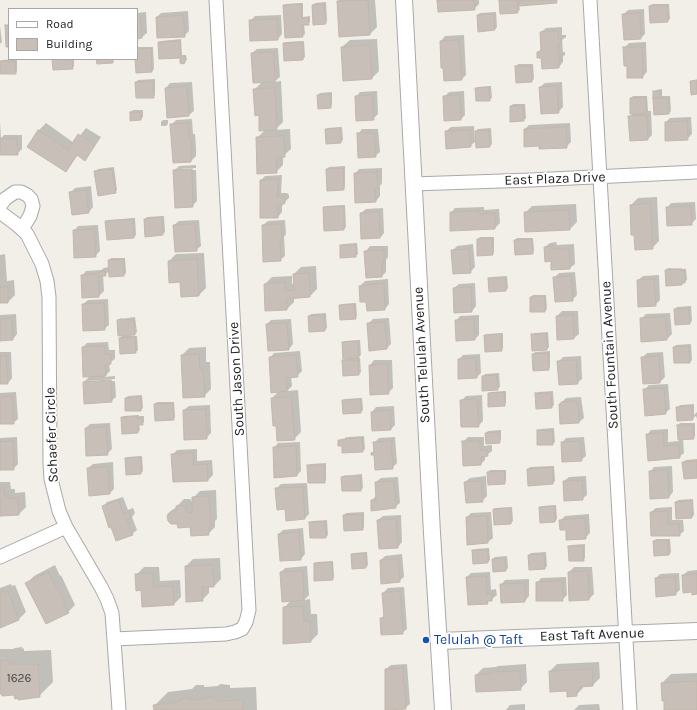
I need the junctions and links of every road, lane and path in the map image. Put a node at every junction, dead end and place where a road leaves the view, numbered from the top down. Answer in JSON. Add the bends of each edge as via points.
{"nodes":[{"id":1,"x":216,"y":0,"type":"edge"},
{"id":2,"x":404,"y":0,"type":"edge"},
{"id":3,"x":590,"y":0,"type":"edge"},
{"id":4,"x":697,"y":172,"type":"edge"},
{"id":5,"x":599,"y":177,"type":"junction"},
{"id":6,"x":413,"y":184,"type":"junction"},
{"id":7,"x":0,"y":206,"type":"edge"},
{"id":8,"x":0,"y":212,"type":"edge"},
{"id":9,"x":22,"y":229,"type":"junction"},
{"id":10,"x":66,"y":526,"type":"junction"},
{"id":11,"x":0,"y":557,"type":"edge"},
{"id":12,"x":697,"y":631,"type":"edge"},
{"id":13,"x":626,"y":633,"type":"junction"},
{"id":14,"x":114,"y":639,"type":"junction"},
{"id":15,"x":440,"y":641,"type":"junction"},
{"id":16,"x":118,"y":710,"type":"edge"},
{"id":17,"x":443,"y":710,"type":"edge"},
{"id":18,"x":630,"y":710,"type":"edge"}],
"edges":[{"from":1,"to":14,"type":"street","name":"South Jason Drive","via":[[249,610],[242,629],[226,634]]},
{"from":2,"to":6,"type":"street","name":"South Telulah Avenue"},
{"from":3,"to":5,"type":"street","name":"South Fountain Avenue"},
{"from":4,"to":5,"type":"street","name":"East Plaza Drive"},
{"from":5,"to":6,"type":"street","name":"East Plaza Drive"},
{"from":5,"to":13,"type":"street","name":"South Fountain Avenue"},
{"from":6,"to":15,"type":"street","name":"South Telulah Avenue","via":[[431,525]]},
{"from":7,"to":9,"type":"street","via":[[5,198],[15,192],[21,192],[31,199],[33,206],[30,216]]},
{"from":8,"to":9,"type":"street","name":"Schaefer Circle"},
{"from":9,"to":10,"type":"street","name":"Schaefer Circle","via":[[36,250],[48,286],[51,479],[59,511]]},
{"from":10,"to":11,"type":"street"},
{"from":10,"to":14,"type":"street","name":"Schaefer Circle","via":[[107,599],[112,613]]},
{"from":12,"to":13,"type":"street","name":"East Taft Avenue"},
{"from":13,"to":15,"type":"street","name":"East Taft Avenue"},
{"from":13,"to":18,"type":"street","name":"South Fountain Avenue"},
{"from":14,"to":16,"type":"street","name":"Schaefer Circle"},
{"from":15,"to":17,"type":"street","name":"South Telulah Avenue"}]}
